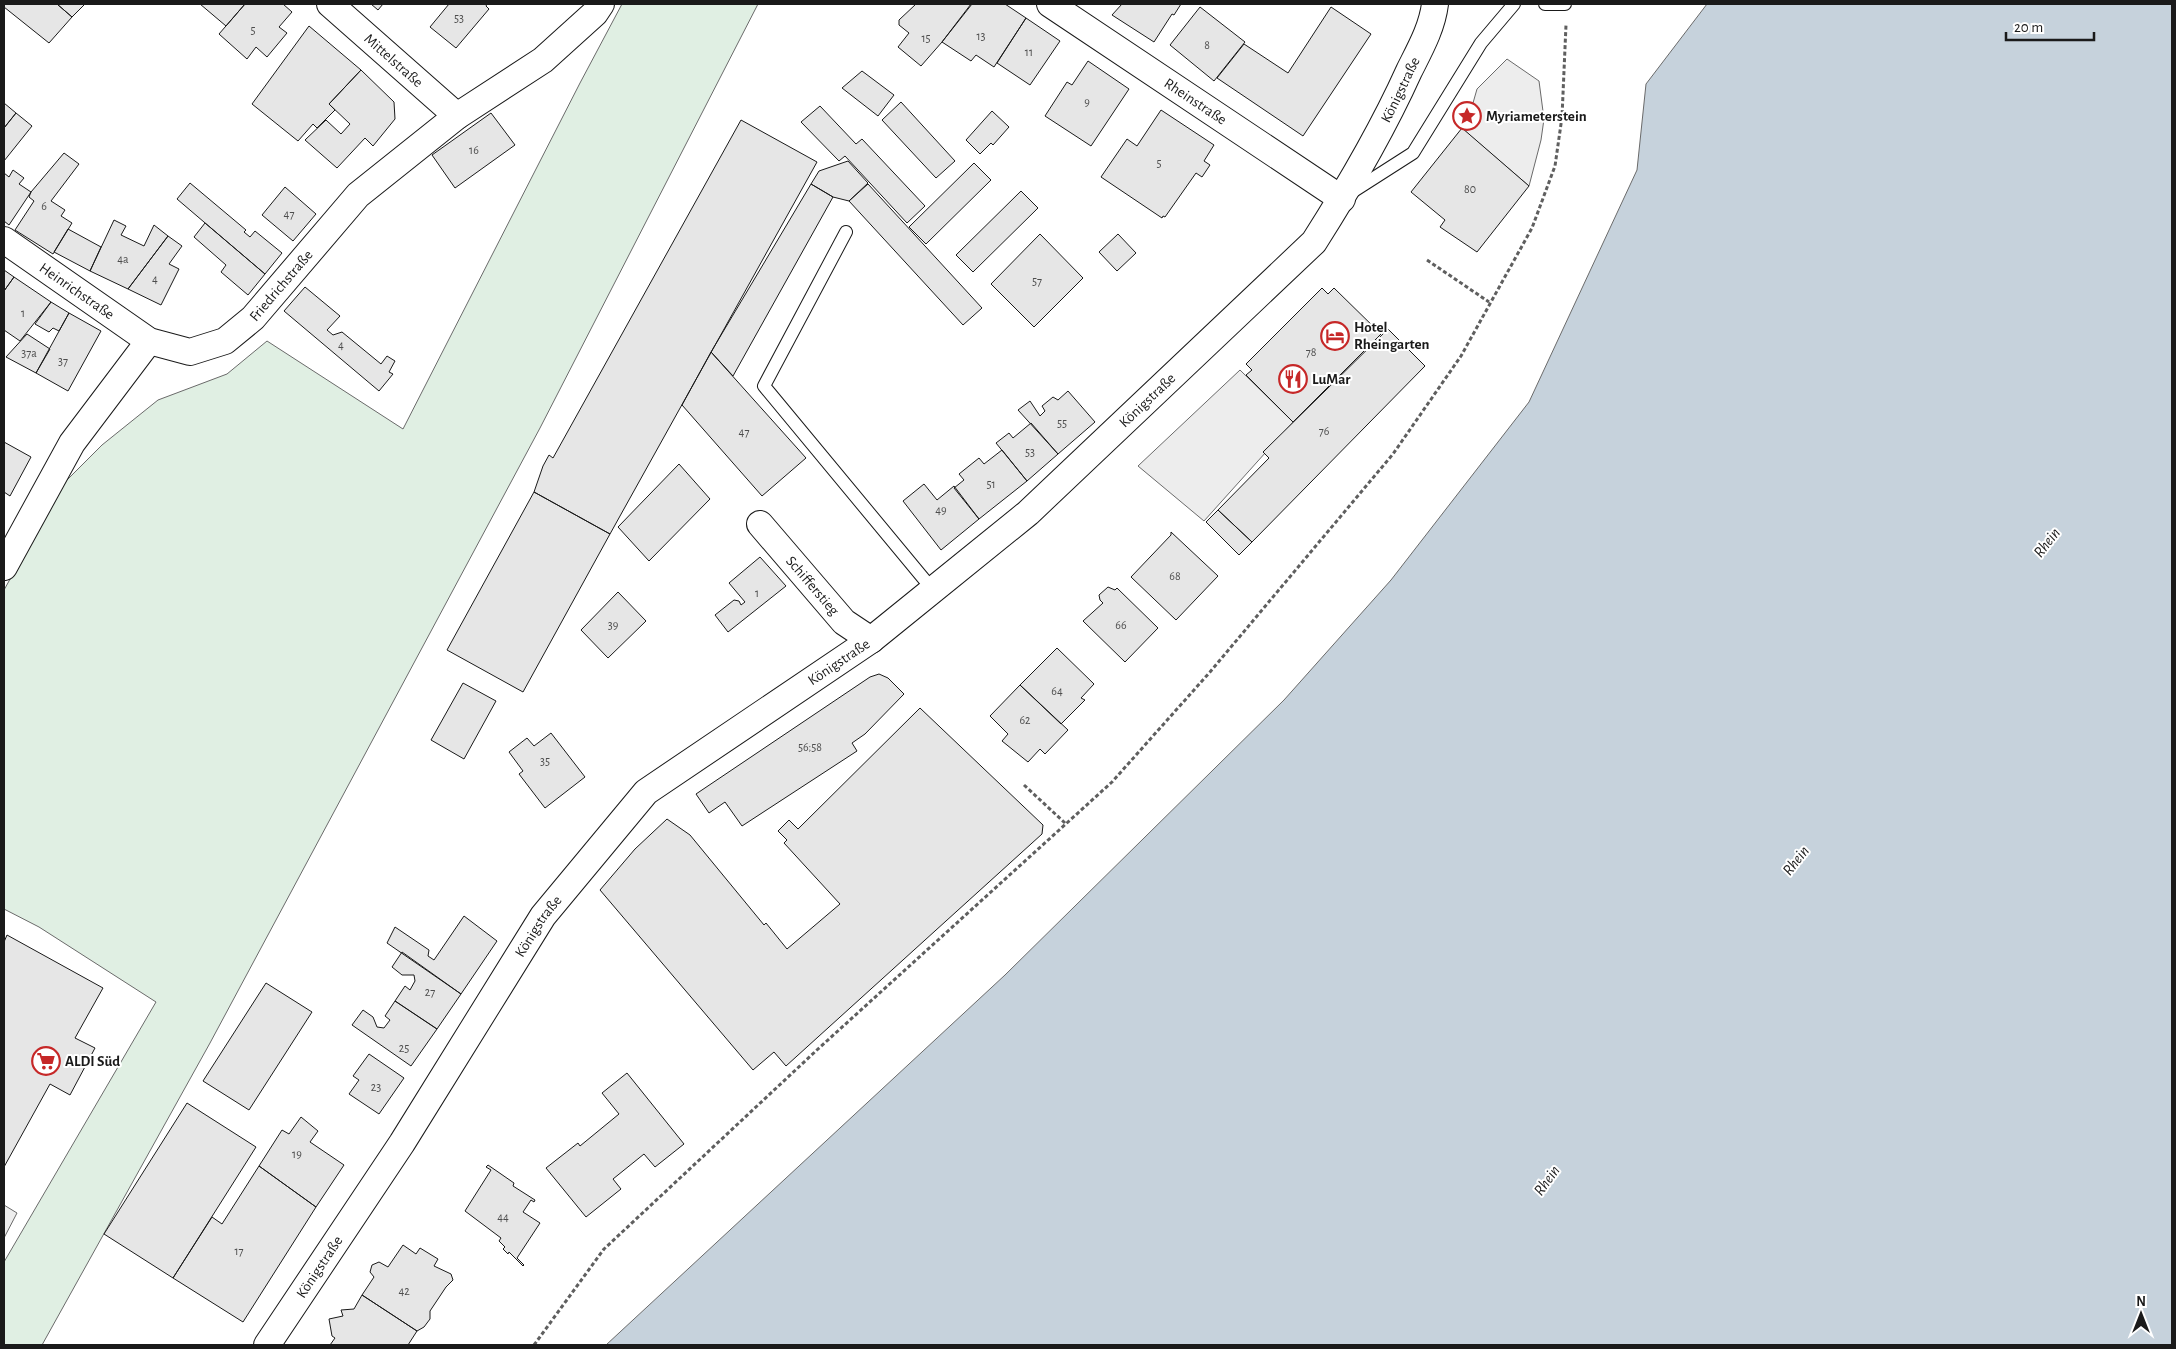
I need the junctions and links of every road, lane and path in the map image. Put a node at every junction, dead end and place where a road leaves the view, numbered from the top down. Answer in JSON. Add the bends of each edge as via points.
{"nodes":[{"id":1,"x":330,"y":4,"type":"edge"},
{"id":2,"x":601,"y":4,"type":"edge"},
{"id":3,"x":1050,"y":4,"type":"edge"},
{"id":4,"x":1435,"y":4,"type":"edge"},
{"id":5,"x":1514,"y":4,"type":"edge"},
{"id":6,"x":1545,"y":4,"type":"edge"},
{"id":7,"x":1565,"y":4,"type":"edge"},
{"id":8,"x":457,"y":116,"type":"junction"},
{"id":9,"x":1342,"y":199,"type":"junction"},
{"id":10,"x":846,"y":232,"type":"dead end"},
{"id":11,"x":4,"y":240,"type":"edge"},
{"id":12,"x":1427,"y":260,"type":"dead end"},
{"id":13,"x":1489,"y":302,"type":"junction"},
{"id":14,"x":149,"y":341,"type":"junction"},
{"id":15,"x":760,"y":524,"type":"dead end"},
{"id":16,"x":4,"y":568,"type":"edge"},
{"id":17,"x":933,"y":590,"type":"junction"},
{"id":18,"x":871,"y":640,"type":"junction"},
{"id":19,"x":1024,"y":785,"type":"dead end"},
{"id":20,"x":1065,"y":824,"type":"junction"},
{"id":21,"x":267,"y":1345,"type":"edge"},
{"id":22,"x":534,"y":1345,"type":"edge"}],
"edges":[{"from":1,"to":8,"type":"street","name":"Mittelstraße"},
{"from":2,"to":8,"type":"street","name":"Friedrichstraße","via":[[543,60]]},
{"from":3,"to":9,"type":"street","name":"Rheinstraße"},
{"from":4,"to":9,"type":"street","name":"Königstraße","via":[[1433,22],[1389,114]]},
{"from":5,"to":9,"type":"lane","via":[[1481,43],[1413,152]]},
{"from":6,"to":7,"type":"lane"},
{"from":7,"to":13,"type":"path","via":[[1562,117],[1555,166],[1532,228]]},
{"from":8,"to":14,"type":"street","name":"Friedrichstraße","via":[[358,195],[253,318],[225,341],[190,352]]},
{"from":9,"to":17,"type":"street","name":"Königstraße","via":[[1314,242],[1028,514]]},
{"from":10,"to":17,"type":"lane","via":[[764,386]]},
{"from":11,"to":14,"type":"street","name":"Heinrichstraße"},
{"from":12,"to":13,"type":"path"},
{"from":13,"to":20,"type":"path","via":[[1461,356],[1393,454],[1204,679],[1112,782]]},
{"from":14,"to":16,"type":"street","via":[[72,443]]},
{"from":15,"to":18,"type":"street","name":"Schifferstieg","via":[[844,622]]},
{"from":17,"to":18,"type":"street","name":"Königstraße"},
{"from":18,"to":21,"type":"street","name":"Königstraße","via":[[646,792],[543,916],[402,1143]]},
{"from":19,"to":20,"type":"path"},
{"from":20,"to":22,"type":"path","via":[[604,1249]]}]}
